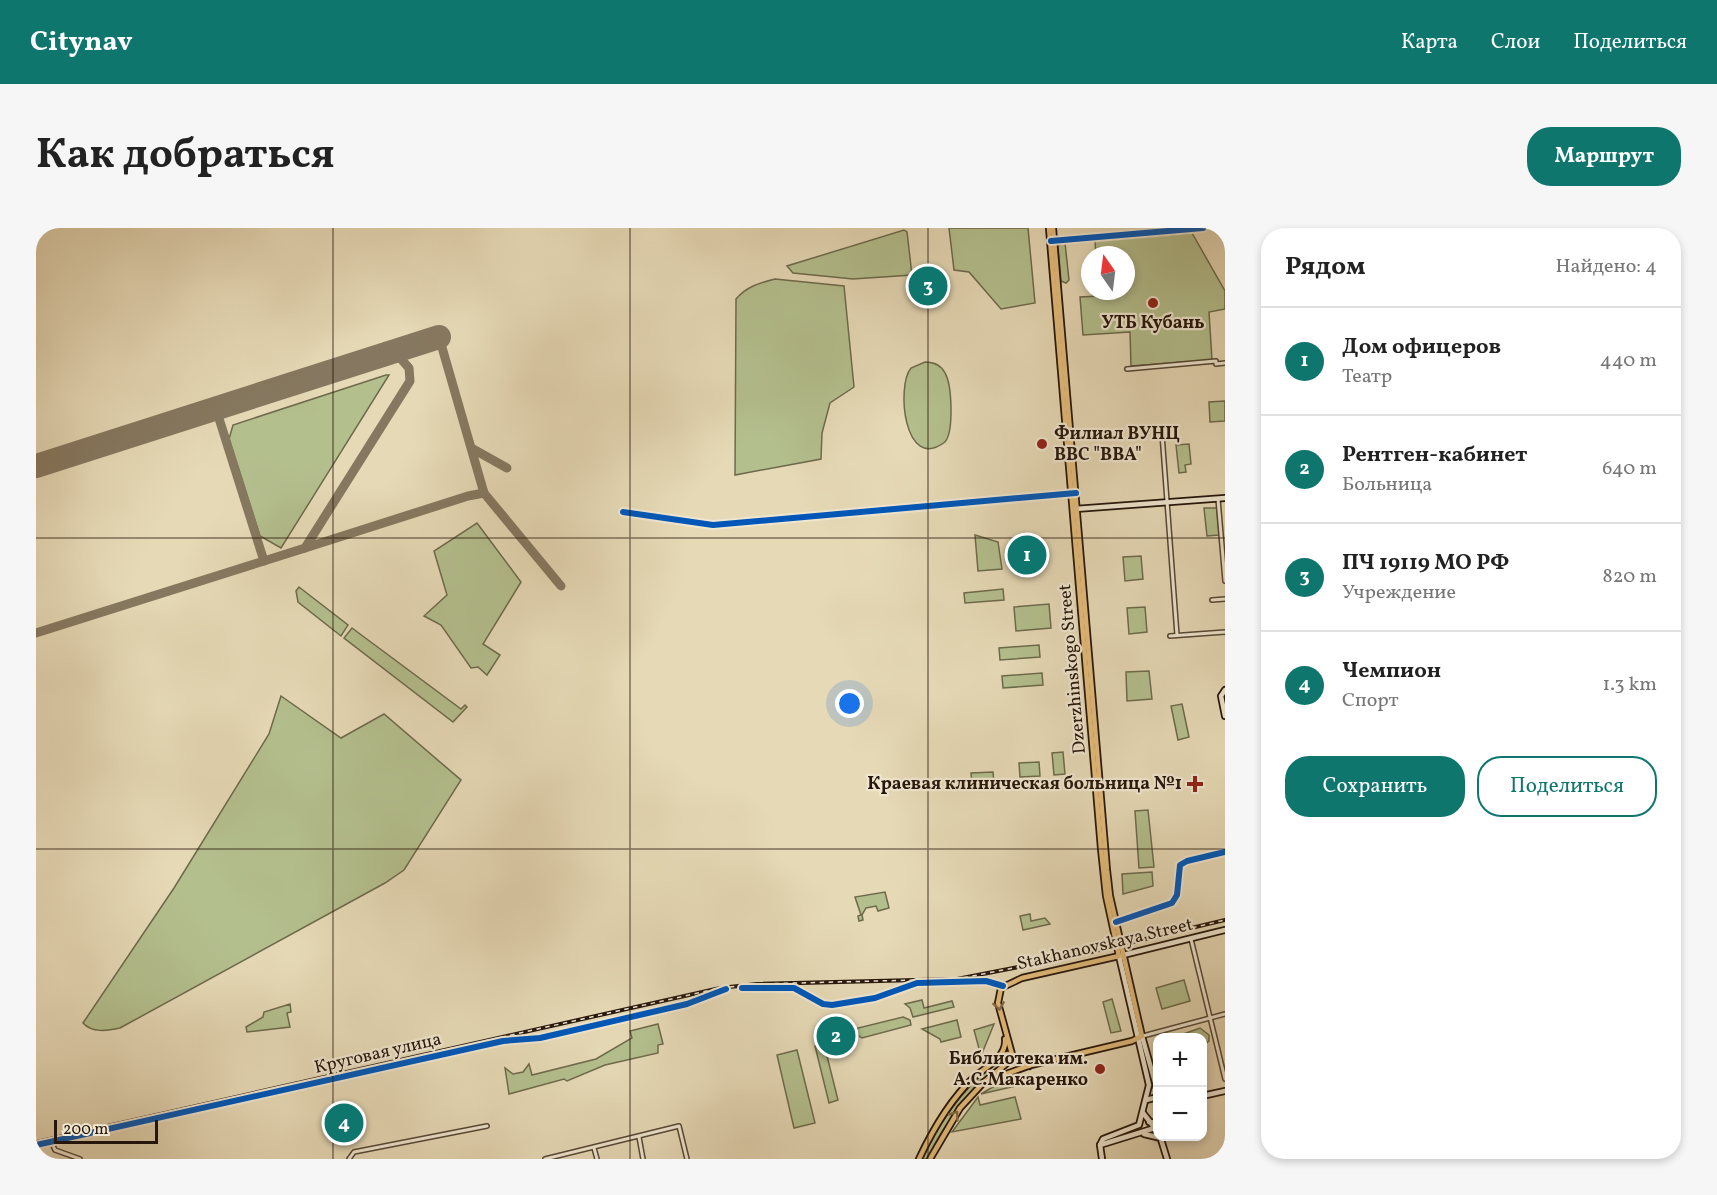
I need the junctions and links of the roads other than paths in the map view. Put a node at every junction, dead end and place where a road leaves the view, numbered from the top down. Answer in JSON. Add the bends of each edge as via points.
{"nodes":[{"id":1,"x":1051,"y":228,"type":"edge"},
{"id":2,"x":1203,"y":228,"type":"edge"},
{"id":3,"x":1220,"y":228,"type":"edge"},
{"id":4,"x":1225,"y":237,"type":"edge"},
{"id":5,"x":1052,"y":241,"type":"junction"},
{"id":6,"x":1225,"y":363,"type":"edge"},
{"id":7,"x":1127,"y":369,"type":"dead end"},
{"id":8,"x":1162,"y":434,"type":"dead end"},
{"id":9,"x":1075,"y":494,"type":"junction"},
{"id":10,"x":1225,"y":498,"type":"edge"},
{"id":11,"x":1218,"y":499,"type":"junction"},
{"id":12,"x":1166,"y":502,"type":"junction"},
{"id":13,"x":1076,"y":509,"type":"junction"},
{"id":14,"x":623,"y":512,"type":"dead end"},
{"id":15,"x":1223,"y":534,"type":"edge"},
{"id":16,"x":1224,"y":553,"type":"edge"},
{"id":17,"x":1225,"y":579,"type":"edge"},
{"id":18,"x":1225,"y":599,"type":"edge"},
{"id":19,"x":1212,"y":600,"type":"dead end"},
{"id":20,"x":1225,"y":632,"type":"edge"},
{"id":21,"x":1177,"y":635,"type":"junction"},
{"id":22,"x":1170,"y":636,"type":"dead end"},
{"id":23,"x":1225,"y":690,"type":"edge"},
{"id":24,"x":1225,"y":716,"type":"edge"},
{"id":25,"x":1225,"y":852,"type":"edge"},
{"id":26,"x":1116,"y":922,"type":"junction"},
{"id":27,"x":1225,"y":930,"type":"edge"},
{"id":28,"x":1191,"y":939,"type":"junction"},
{"id":29,"x":1121,"y":956,"type":"junction"},
{"id":30,"x":1003,"y":986,"type":"junction"},
{"id":31,"x":742,"y":988,"type":"dead end"},
{"id":32,"x":726,"y":989,"type":"dead end"},
{"id":33,"x":1225,"y":1014,"type":"edge"},
{"id":34,"x":1211,"y":1017,"type":"junction"},
{"id":35,"x":1004,"y":1030,"type":"junction"},
{"id":36,"x":1140,"y":1037,"type":"junction"},
{"id":37,"x":999,"y":1056,"type":"junction"},
{"id":38,"x":1032,"y":1065,"type":"junction"},
{"id":39,"x":1225,"y":1079,"type":"edge"},
{"id":40,"x":984,"y":1082,"type":"junction"},
{"id":41,"x":1156,"y":1087,"type":"edge"},
{"id":42,"x":1225,"y":1091,"type":"edge"},
{"id":43,"x":1207,"y":1094,"type":"edge"},
{"id":44,"x":1153,"y":1096,"type":"edge"},
{"id":45,"x":1144,"y":1103,"type":"junction"},
{"id":46,"x":1142,"y":1111,"type":"junction"},
{"id":47,"x":487,"y":1126,"type":"dead end"},
{"id":48,"x":1153,"y":1126,"type":"edge"},
{"id":49,"x":1153,"y":1132,"type":"edge"},
{"id":50,"x":1153,"y":1132,"type":"edge"},
{"id":51,"x":1138,"y":1134,"type":"junction"},
{"id":52,"x":639,"y":1137,"type":"junction"},
{"id":53,"x":51,"y":1141,"type":"junction"},
{"id":54,"x":1161,"y":1141,"type":"edge"},
{"id":55,"x":36,"y":1145,"type":"edge"},
{"id":56,"x":1100,"y":1145,"type":"junction"},
{"id":57,"x":594,"y":1148,"type":"junction"},
{"id":58,"x":349,"y":1158,"type":"edge"},
{"id":59,"x":554,"y":1158,"type":"edge"},
{"id":60,"x":80,"y":1159,"type":"edge"},
{"id":61,"x":545,"y":1159,"type":"edge"},
{"id":62,"x":597,"y":1159,"type":"edge"},
{"id":63,"x":643,"y":1159,"type":"edge"},
{"id":64,"x":687,"y":1159,"type":"edge"},
{"id":65,"x":919,"y":1159,"type":"edge"},
{"id":66,"x":930,"y":1159,"type":"edge"},
{"id":67,"x":1102,"y":1159,"type":"edge"},
{"id":68,"x":1167,"y":1159,"type":"edge"}],
"edges":[{"from":1,"to":5,"type":"main road","name":"Dzerzhinskogo Street"},
{"from":2,"to":5,"type":"street"},
{"from":3,"to":4,"type":"street"},
{"from":5,"to":9,"type":"main road","name":"Dzerzhinskogo Street"},
{"from":6,"to":7,"type":"street"},
{"from":8,"to":12,"type":"street"},
{"from":9,"to":13,"type":"main road","name":"Dzerzhinskogo Street"},
{"from":9,"to":14,"type":"street","via":[[729,524],[699,524]]},
{"from":10,"to":11,"type":"street"},
{"from":11,"to":12,"type":"street"},
{"from":11,"to":15,"type":"street"},
{"from":12,"to":13,"type":"street"},
{"from":12,"to":21,"type":"street"},
{"from":13,"to":26,"type":"main road","name":"Dzerzhinskogo Street","via":[[1107,870]]},
{"from":13,"to":29,"type":"main road","name":"Dzerzhinskogo Street","via":[[1103,869]]},
{"from":15,"to":16,"type":"street"},
{"from":16,"to":17,"type":"street"},
{"from":18,"to":19,"type":"street"},
{"from":20,"to":21,"type":"street"},
{"from":21,"to":22,"type":"street"},
{"from":23,"to":24,"type":"street","via":[[1221,696]]},
{"from":25,"to":26,"type":"street","via":[[1180,865],[1177,895],[1169,905]]},
{"from":26,"to":29,"type":"main road","name":"Dzerzhinskogo Street"},
{"from":27,"to":28,"type":"street","name":"Stakhanovskaya Street"},
{"from":28,"to":29,"type":"street","name":"Stakhanovskaya Street"},
{"from":28,"to":34,"type":"street"},
{"from":29,"to":30,"type":"main road","name":"Stakhanovskaya Street","via":[[1022,978]]},
{"from":29,"to":36,"type":"street","name":"Dzerzhinskogo Street"},
{"from":30,"to":31,"type":"street","via":[[986,981],[917,983],[875,998],[832,1005],[823,1004],[798,988]]},
{"from":30,"to":35,"type":"main road","name":"Stakhanovskaya Street","one_way":true,"via":[[997,1000]]},
{"from":32,"to":53,"type":"street","name":"Круговая улица","via":[[687,1004],[540,1038],[503,1041]]},
{"from":33,"to":34,"type":"street"},
{"from":34,"to":36,"type":"street"},
{"from":34,"to":39,"type":"street"},
{"from":35,"to":37,"type":"main road","via":[[1006,1047]]},
{"from":35,"to":38,"type":"main road","name":"Stakhanovskaya Street","via":[[1013,1057]]},
{"from":36,"to":38,"type":"main road"},
{"from":36,"to":41,"type":"street","name":"Dzerzhinskogo Street"},
{"from":36,"to":45,"type":"street","name":"Dzerzhinskogo Street","via":[[1149,1085]]},
{"from":37,"to":40,"type":"main road","via":[[1008,1054],[1011,1060]]},
{"from":37,"to":65,"type":"main road","via":[[955,1097]]},
{"from":38,"to":40,"type":"main road"},
{"from":66,"to":40,"type":"main road","one_way":true,"via":[[949,1122]]},
{"from":42,"to":43,"type":"street"},
{"from":44,"to":45,"type":"street","name":"Dzerzhinskogo Street"},
{"from":45,"to":46,"type":"street","name":"Dzerzhinskogo Street"},
{"from":46,"to":48,"type":"street"},
{"from":46,"to":56,"type":"street","via":[[1137,1128],[1104,1138]]},
{"from":47,"to":58,"type":"street","via":[[354,1152]]},
{"from":49,"to":51,"type":"street"},
{"from":50,"to":51,"type":"street"},
{"from":51,"to":56,"type":"street"},
{"from":52,"to":57,"type":"street"},
{"from":52,"to":63,"type":"street"},
{"from":52,"to":64,"type":"street","via":[[680,1126]]},
{"from":53,"to":55,"type":"street","name":"Круговая улица"},
{"from":53,"to":60,"type":"street","via":[[55,1150]]},
{"from":54,"to":68,"type":"street"},
{"from":56,"to":67,"type":"street"},
{"from":57,"to":59,"type":"street"},
{"from":57,"to":62,"type":"street"},
{"from":59,"to":61,"type":"street"}]}
